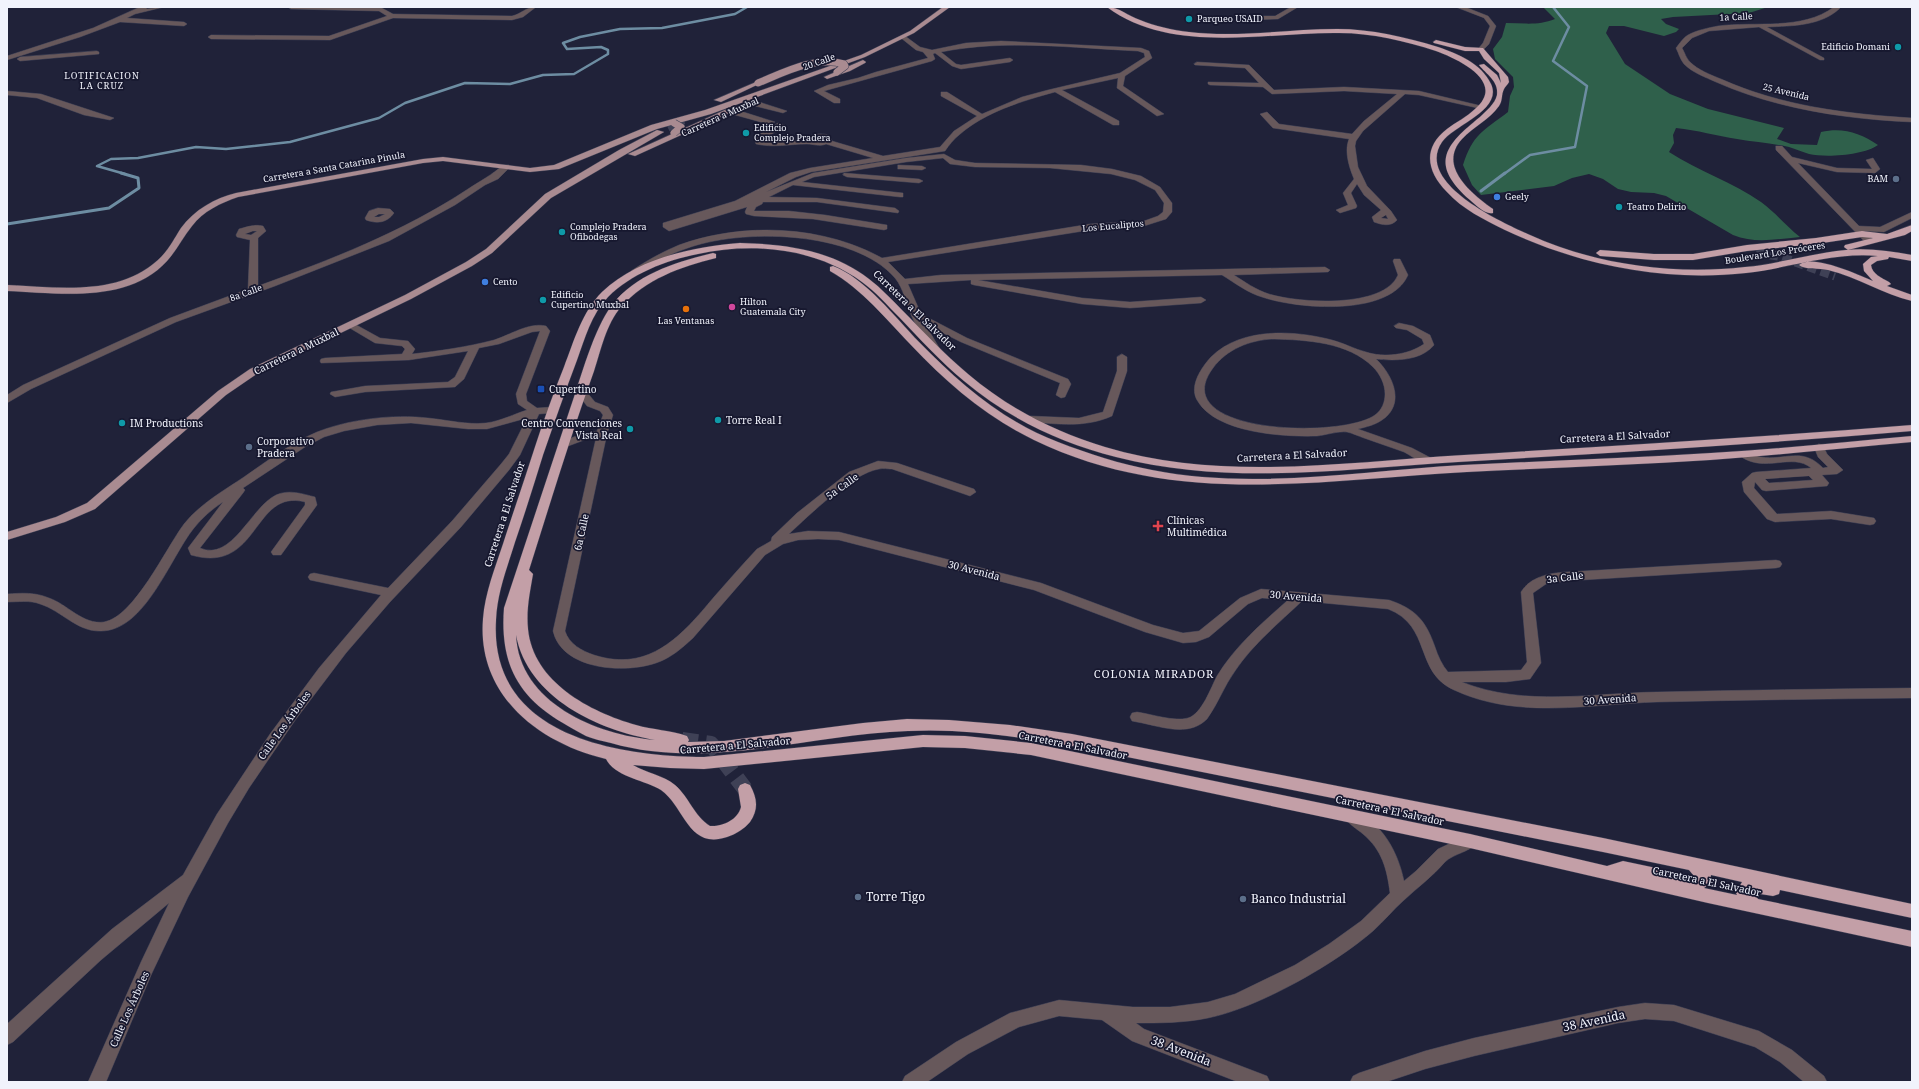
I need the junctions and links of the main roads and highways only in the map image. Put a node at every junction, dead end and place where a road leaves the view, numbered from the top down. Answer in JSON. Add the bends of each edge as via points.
{"nodes":[{"id":1,"x":948,"y":7,"type":"edge"},
{"id":2,"x":1110,"y":7,"type":"edge"},
{"id":3,"x":1120,"y":7,"type":"edge"},
{"id":4,"x":922,"y":25,"type":"junction"},
{"id":5,"x":1411,"y":37,"type":"junction"},
{"id":6,"x":892,"y":42,"type":"junction"},
{"id":7,"x":1501,"y":88,"type":"junction"},
{"id":8,"x":724,"y":100,"type":"junction"},
{"id":9,"x":752,"y":101,"type":"junction"},
{"id":10,"x":689,"y":116,"type":"junction"},
{"id":11,"x":670,"y":127,"type":"junction"},
{"id":12,"x":629,"y":148,"type":"junction"},
{"id":13,"x":590,"y":171,"type":"junction"},
{"id":14,"x":1912,"y":228,"type":"edge"},
{"id":15,"x":1866,"y":238,"type":"junction"},
{"id":16,"x":1848,"y":247,"type":"junction"},
{"id":17,"x":1912,"y":252,"type":"edge"},
{"id":18,"x":1599,"y":253,"type":"junction"},
{"id":19,"x":1756,"y":253,"type":"tunnel mouth"},
{"id":20,"x":1912,"y":258,"type":"edge"},
{"id":21,"x":1676,"y":265,"type":"junction"},
{"id":22,"x":1744,"y":270,"type":"junction"},
{"id":23,"x":1835,"y":276,"type":"tunnel mouth"},
{"id":24,"x":7,"y":288,"type":"edge"},
{"id":25,"x":1912,"y":292,"type":"edge"},
{"id":26,"x":1912,"y":298,"type":"edge"},
{"id":27,"x":1912,"y":303,"type":"edge"},
{"id":28,"x":1912,"y":428,"type":"edge"},
{"id":29,"x":1912,"y":439,"type":"edge"},
{"id":30,"x":7,"y":536,"type":"edge"},
{"id":31,"x":531,"y":543,"type":"junction"},
{"id":32,"x":682,"y":740,"type":"tunnel mouth"},
{"id":33,"x":608,"y":755,"type":"junction"},
{"id":34,"x":745,"y":789,"type":"tunnel mouth"},
{"id":35,"x":1693,"y":864,"type":"junction"},
{"id":36,"x":1605,"y":873,"type":"junction"},
{"id":37,"x":1867,"y":900,"type":"junction"},
{"id":38,"x":1754,"y":906,"type":"junction"},
{"id":39,"x":1912,"y":911,"type":"edge"},
{"id":40,"x":1912,"y":939,"type":"edge"}],
"edges":[{"from":1,"to":4,"type":"main road","name":"20 Calle"},
{"from":2,"to":22,"type":"highway","name":"Boulevard Los Próceres","via":[[1137,22],[1180,32],[1229,36],[1359,32],[1447,52],[1477,70],[1486,80],[1490,90],[1488,99],[1482,107],[1441,138],[1433,156],[1436,172],[1443,183],[1470,208],[1538,242],[1567,252],[1633,267],[1715,272]]},
{"from":3,"to":5,"type":"highway","via":[[1140,18],[1159,24],[1205,31],[1344,28]]},
{"from":4,"to":6,"type":"main road","name":"20 Calle"},
{"from":4,"to":8,"type":"main road","via":[[907,29],[854,57]]},
{"from":5,"to":7,"type":"highway","via":[[1445,47],[1471,59],[1490,72]]},
{"from":5,"to":7,"type":"highway","name":"Boulevard Los Próceres","via":[[1465,49],[1481,49],[1503,72],[1506,82]]},
{"from":6,"to":9,"type":"main road","name":"Carretera a Muxbal","via":[[848,70]]},
{"from":6,"to":10,"type":"main road","name":"20 Calle","via":[[863,56],[717,109]]},
{"from":7,"to":18,"type":"highway","name":"Boulevard Los Próceres","via":[[1501,97],[1496,107],[1458,138],[1452,148],[1449,164],[1456,180],[1469,196],[1509,222],[1550,239]]},
{"from":8,"to":9,"type":"main road","bridge":true,"via":[[816,62],[837,61],[845,66],[837,72],[768,93]]},
{"from":8,"to":10,"type":"main road"},
{"from":9,"to":13,"type":"main road","name":"Carretera a Muxbal"},
{"from":10,"to":11,"type":"main road","name":"Carretera a Santa Catarina Pinula"},
{"from":11,"to":12,"type":"main road","name":"Carretera a Muxbal"},
{"from":11,"to":12,"type":"main road"},
{"from":11,"to":24,"type":"main road","name":"Carretera a Santa Catarina Pinula","via":[[556,167],[530,170],[443,159],[236,195],[208,206],[185,228],[162,262],[137,278],[113,286],[82,291]]},
{"from":12,"to":13,"type":"main road","name":"Carretera a Muxbal"},
{"from":13,"to":30,"type":"main road","name":"Carretera a Muxbal","via":[[548,196],[489,251],[469,264],[408,297],[260,367],[235,383],[91,506],[48,525]]},
{"from":14,"to":15,"type":"highway","via":[[1889,237]]},
{"from":15,"to":16,"type":"highway"},
{"from":15,"to":18,"type":"highway","via":[[1747,248],[1693,257]]},
{"from":16,"to":17,"type":"highway","name":"Boulevard Los Próceres","via":[[1888,248]]},
{"from":16,"to":21,"type":"highway","name":"Boulevard Los Próceres","via":[[1824,248],[1743,264]]},
{"from":18,"to":21,"type":"highway","name":"Boulevard Los Próceres"},
{"from":19,"to":21,"type":"highway"},
{"from":20,"to":22,"type":"highway","name":"Boulevard Los Próceres","via":[[1888,254],[1846,253]]},
{"from":20,"to":25,"type":"highway","via":[[1879,258],[1870,261],[1866,267],[1883,282]]},
{"from":22,"to":26,"type":"highway","via":[[1774,270],[1806,264],[1816,265],[1832,268]]},
{"from":23,"to":27,"type":"highway"},
{"from":28,"to":33,"type":"highway","name":"Carretera a El Salvador","via":[[1697,445],[1427,460],[1290,471],[1214,471],[1160,464],[1085,444],[1055,426],[1030,419],[1003,406],[934,349],[866,281],[829,260],[795,250],[758,246],[685,254],[636,273],[606,294],[587,319],[552,410],[492,601],[489,626],[491,655],[500,678],[515,703],[534,721],[557,735]]},
{"from":29,"to":31,"type":"highway","name":"Carretera a El Salvador","via":[[1744,454],[1445,470],[1268,483],[1198,481],[1158,476],[1107,464],[1052,444],[984,407],[962,389],[863,290],[840,273],[810,260],[767,253],[732,254],[703,258],[669,270],[634,289],[623,298],[607,320]]},
{"from":31,"to":32,"type":"highway","via":[[521,615],[523,638],[541,676],[560,695],[604,721],[639,732]]},
{"from":31,"to":35,"type":"highway","name":"Carretera a El Salvador","via":[[510,608],[510,649],[516,670],[528,689],[545,705],[569,723],[604,737],[636,745],[685,749],[731,746],[868,728],[937,724],[972,726],[1072,740]]},
{"from":33,"to":34,"type":"highway","via":[[637,774],[663,783],[680,799],[694,822],[704,831],[725,832],[740,822],[747,814],[749,806]]},
{"from":33,"to":36,"type":"highway","name":"Carretera a El Salvador","via":[[667,763],[697,763],[923,740],[1031,749],[1350,815]]},
{"from":35,"to":36,"type":"highway","via":[[1703,875],[1701,882],[1692,883],[1624,868]]},
{"from":35,"to":37,"type":"highway","name":"Carretera a El Salvador"},
{"from":36,"to":38,"type":"highway","name":"Carretera a El Salvador"},
{"from":37,"to":38,"type":"highway","via":[[1837,901],[1769,888],[1747,887],[1744,893]]},
{"from":37,"to":39,"type":"highway","name":"Carretera a El Salvador"},
{"from":38,"to":40,"type":"highway","name":"Carretera a El Salvador"}]}
